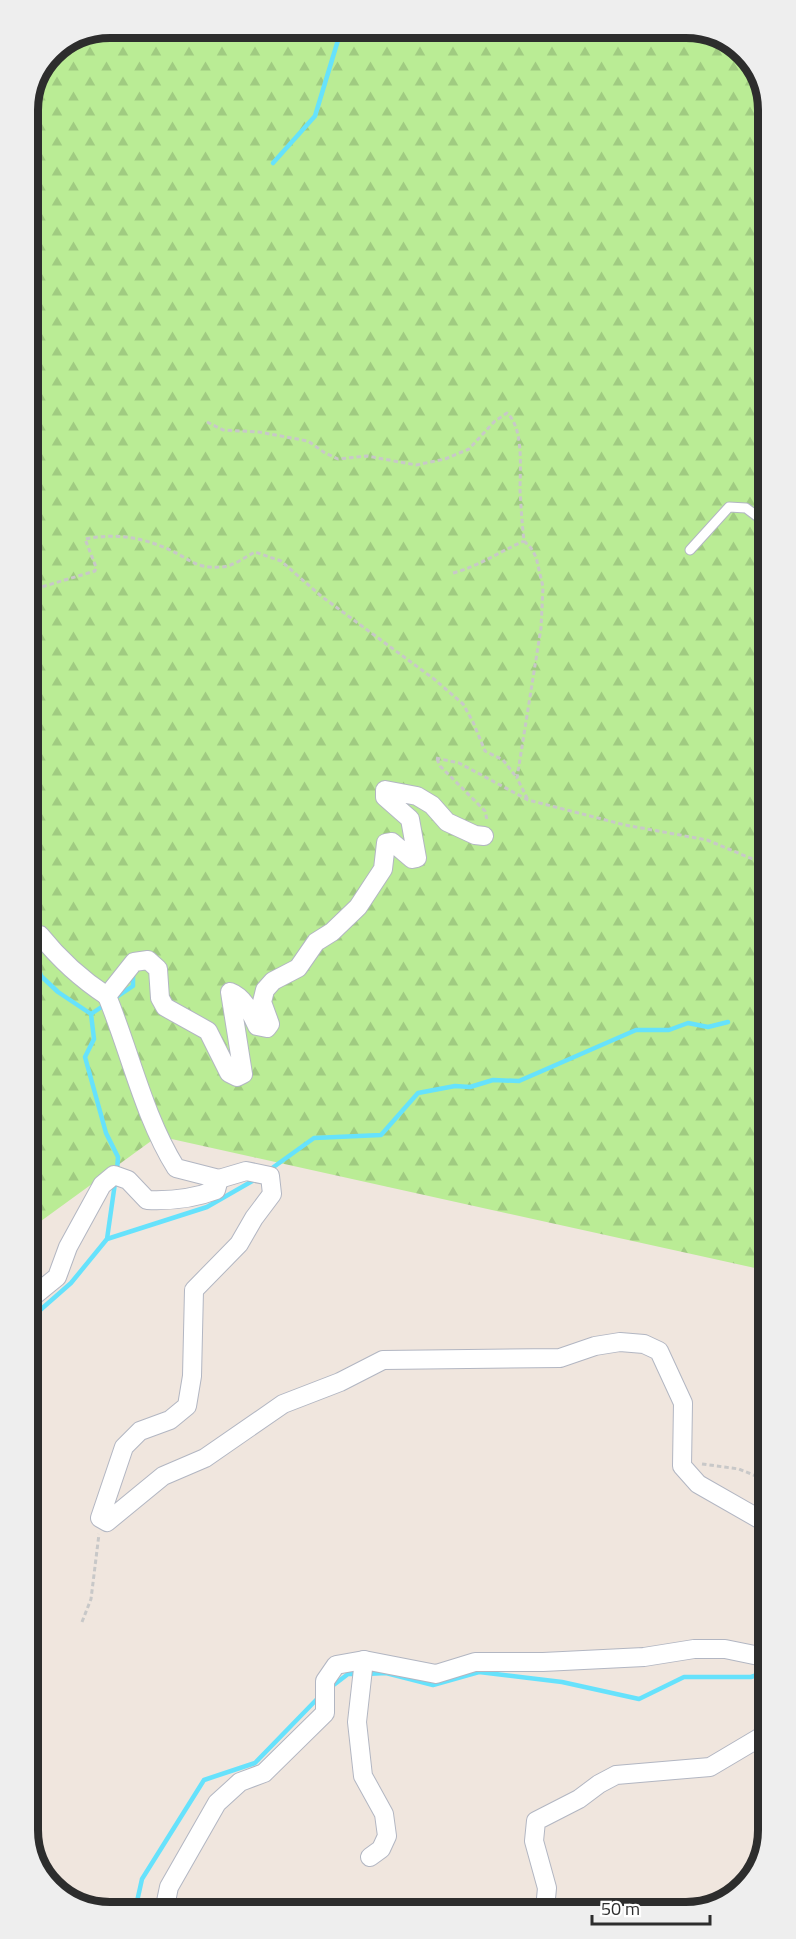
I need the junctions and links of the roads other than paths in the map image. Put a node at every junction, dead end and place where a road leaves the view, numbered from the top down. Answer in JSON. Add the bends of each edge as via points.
{"nodes":[{"id":1,"x":758,"y":517,"type":"edge"},
{"id":2,"x":690,"y":550,"type":"dead end"},
{"id":3,"x":484,"y":836,"type":"road end"},
{"id":4,"x":38,"y":935,"type":"edge"},
{"id":5,"x":107,"y":996,"type":"junction"},
{"id":6,"x":219,"y":1179,"type":"junction"},
{"id":7,"x":38,"y":1292,"type":"edge"},
{"id":8,"x":758,"y":1518,"type":"edge"},
{"id":9,"x":758,"y":1656,"type":"edge"},
{"id":10,"x":364,"y":1660,"type":"junction"},
{"id":11,"x":758,"y":1739,"type":"edge"},
{"id":12,"x":370,"y":1857,"type":"dead end"},
{"id":13,"x":167,"y":1901,"type":"edge"},
{"id":14,"x":546,"y":1902,"type":"edge"}],
"edges":[{"from":1,"to":2,"type":"lane","via":[[746,508],[729,507]]},
{"from":3,"to":5,"type":"street","via":[[447,822],[432,805],[417,796],[385,790],[385,797],[410,819],[417,858],[412,859],[392,842],[386,843],[383,869],[358,908],[315,942],[298,968],[273,981],[265,990],[262,1002],[270,1024],[267,1028],[257,1026],[249,1009],[230,992],[243,1074],[237,1077],[229,1073],[208,1031],[165,1008],[160,998],[158,969],[148,960],[134,962]]},
{"from":4,"to":5,"type":"street","via":[[83,980]]},
{"from":5,"to":6,"type":"street","via":[[166,1151],[177,1168]]},
{"from":6,"to":7,"type":"street","via":[[216,1190],[171,1201],[147,1200],[128,1180],[114,1175],[102,1185],[57,1276]]},
{"from":6,"to":8,"type":"street","via":[[246,1171],[270,1176],[272,1194],[239,1244],[194,1290],[192,1376],[187,1406],[170,1420],[140,1431],[124,1447],[100,1518],[107,1522],[114,1518],[163,1476],[205,1458],[282,1404],[383,1360],[560,1358],[621,1342],[644,1344],[659,1351],[683,1403],[682,1466],[698,1484]]},
{"from":9,"to":10,"type":"street","via":[[725,1649],[694,1649],[644,1657],[475,1662],[436,1674]]},
{"from":10,"to":12,"type":"street","via":[[357,1722],[363,1776],[384,1814],[387,1836],[381,1849]]},
{"from":10,"to":13,"type":"street","via":[[336,1665],[325,1681],[325,1713],[264,1773],[240,1782],[217,1803],[169,1887]]},
{"from":11,"to":14,"type":"street","via":[[710,1767],[616,1775],[536,1821],[534,1841],[547,1888]]}]}
